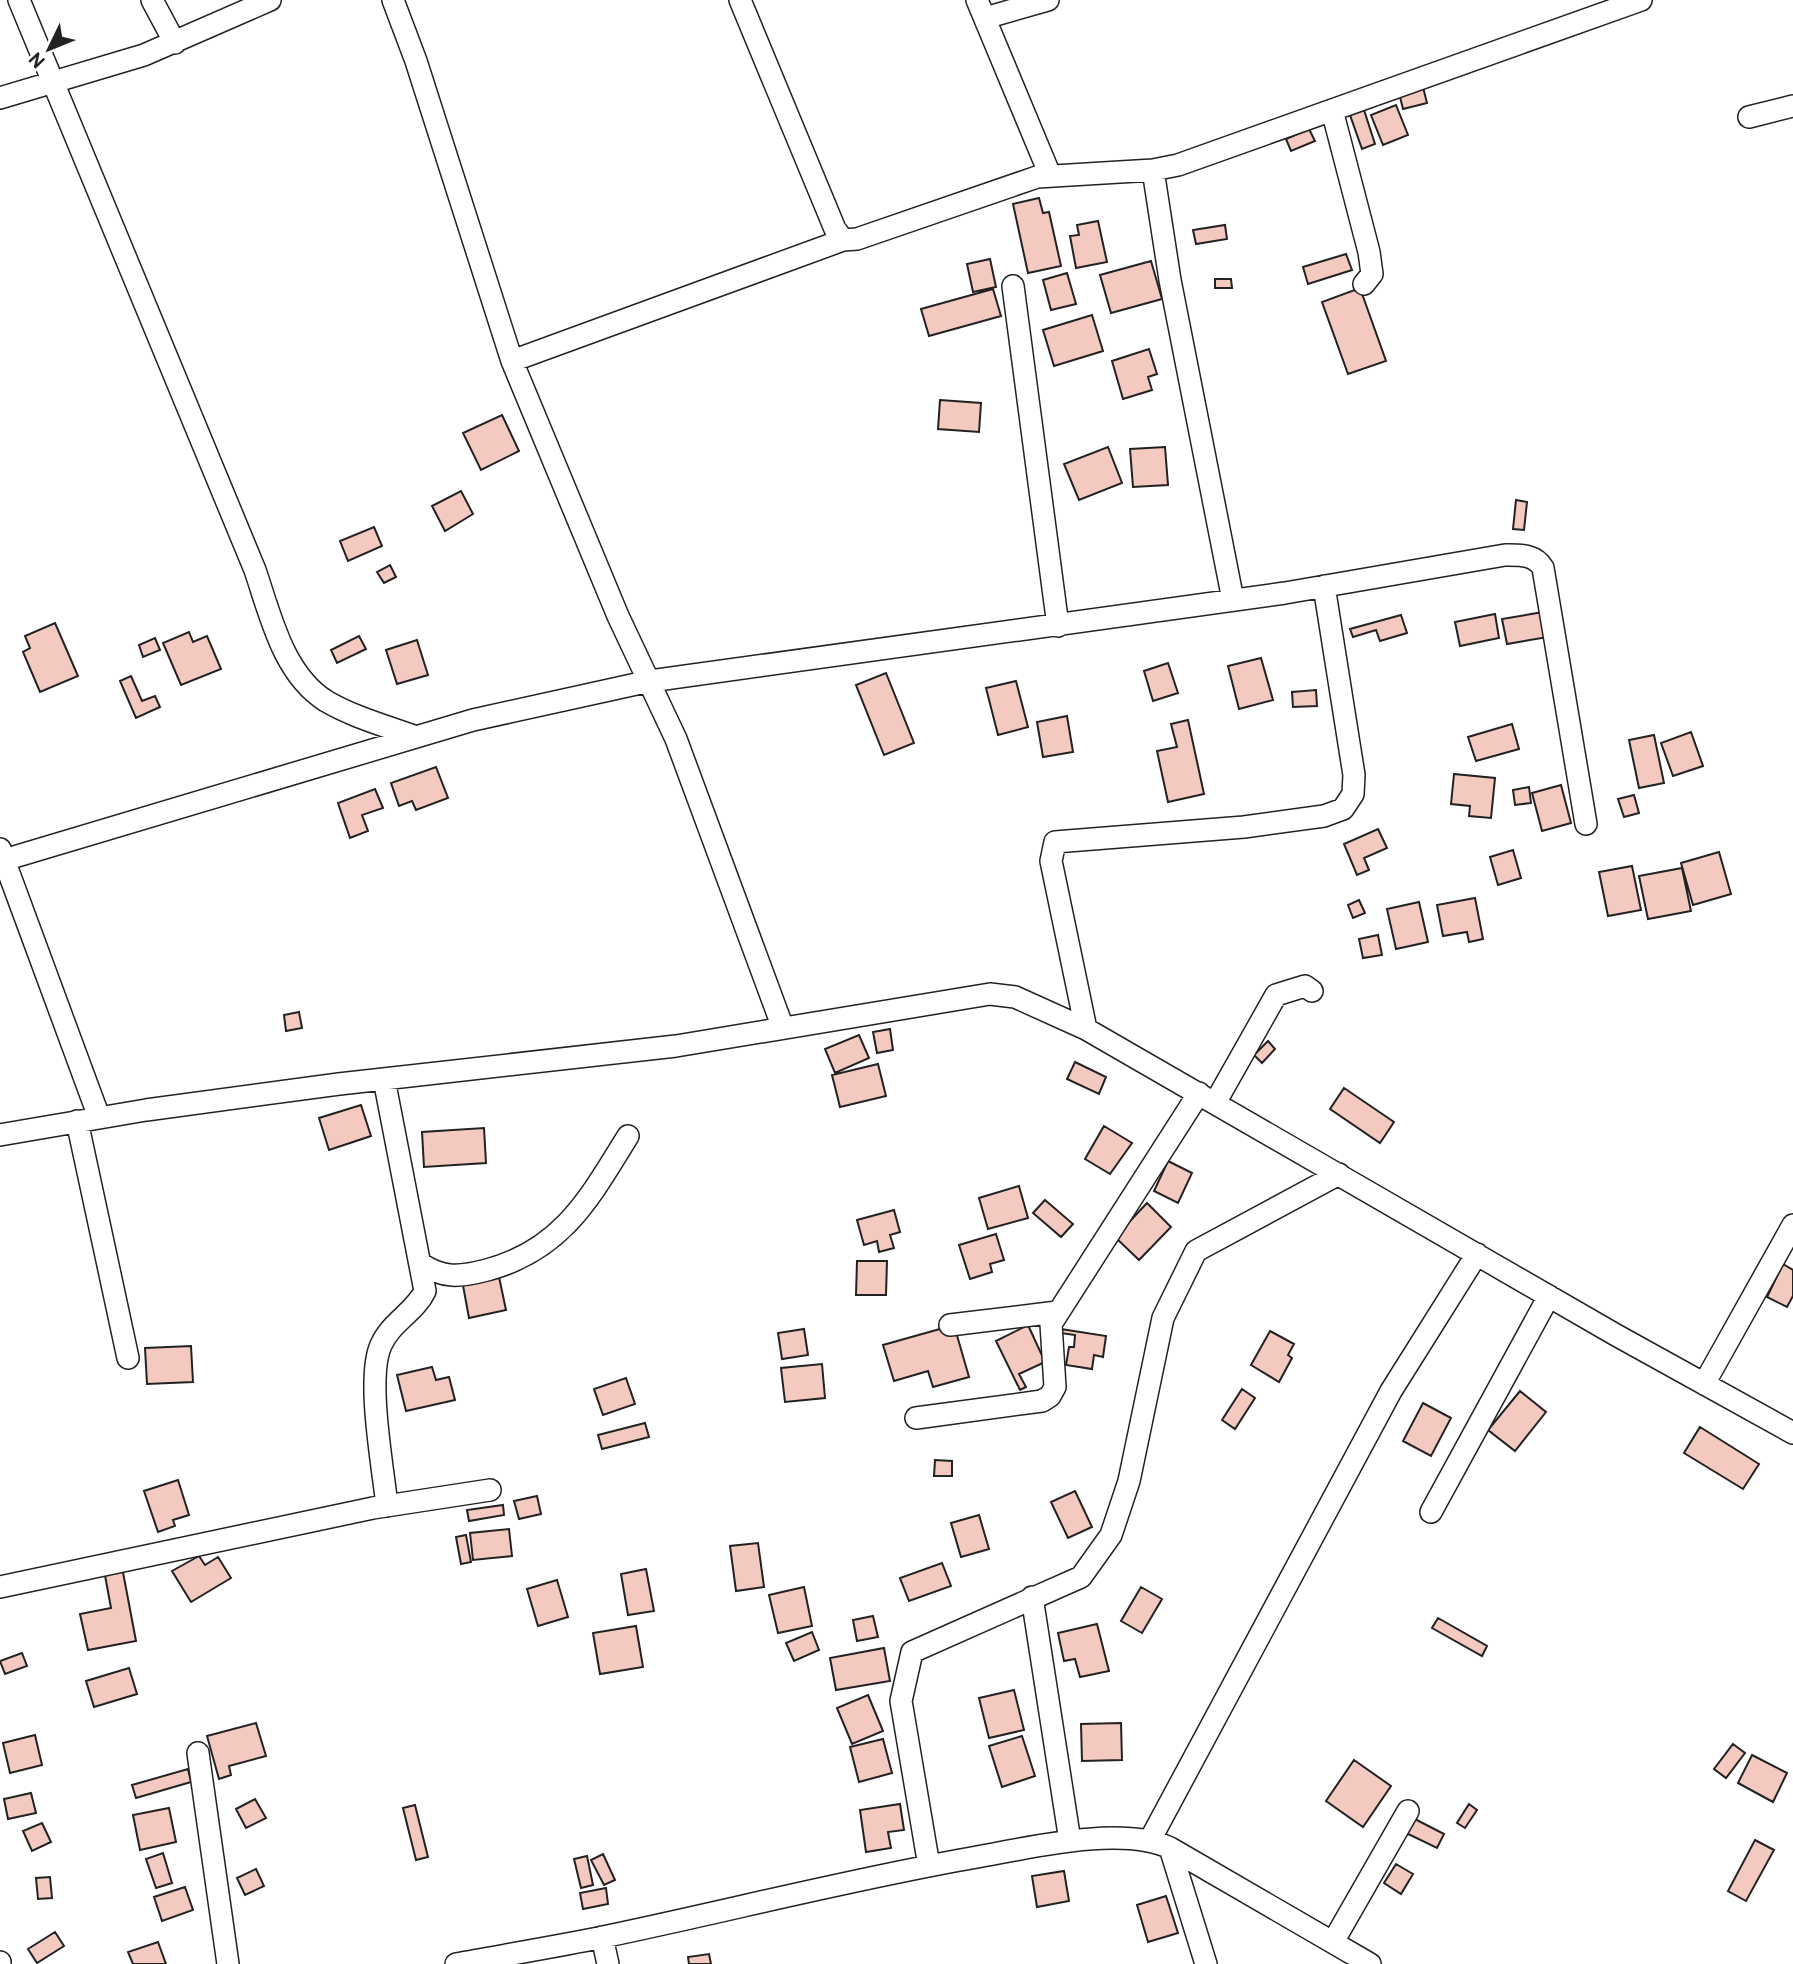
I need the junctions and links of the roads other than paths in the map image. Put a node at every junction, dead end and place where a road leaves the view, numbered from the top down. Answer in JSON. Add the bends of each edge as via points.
{"nodes":[{"id":1,"x":19,"y":0,"type":"edge"},
{"id":2,"x":152,"y":0,"type":"edge"},
{"id":3,"x":270,"y":0,"type":"edge"},
{"id":4,"x":393,"y":0,"type":"edge"},
{"id":5,"x":740,"y":0,"type":"edge"},
{"id":6,"x":1048,"y":0,"type":"edge"},
{"id":7,"x":1641,"y":0,"type":"edge"},
{"id":8,"x":981,"y":9,"type":"edge"},
{"id":9,"x":175,"y":43,"type":"junction"},
{"id":10,"x":52,"y":80,"type":"junction"},
{"id":11,"x":0,"y":98,"type":"edge"},
{"id":12,"x":1793,"y":106,"type":"edge"},
{"id":13,"x":1332,"y":110,"type":"junction"},
{"id":14,"x":1749,"y":117,"type":"dead end"},
{"id":15,"x":1153,"y":170,"type":"junction"},
{"id":16,"x":1050,"y":175,"type":"junction"},
{"id":17,"x":844,"y":240,"type":"junction"},
{"id":18,"x":1364,"y":284,"type":"dead end"},
{"id":19,"x":1013,"y":286,"type":"dead end"},
{"id":20,"x":512,"y":361,"type":"junction"},
{"id":21,"x":1324,"y":586,"type":"junction"},
{"id":22,"x":1233,"y":600,"type":"junction"},
{"id":23,"x":1058,"y":626,"type":"junction"},
{"id":24,"x":650,"y":681,"type":"junction"},
{"id":25,"x":416,"y":737,"type":"junction"},
{"id":26,"x":1586,"y":824,"type":"dead end"},
{"id":27,"x":2,"y":854,"type":"edge"},
{"id":28,"x":1312,"y":991,"type":"dead end"},
{"id":29,"x":783,"y":1028,"type":"junction"},
{"id":30,"x":1086,"y":1029,"type":"junction"},
{"id":31,"x":384,"y":1079,"type":"junction"},
{"id":32,"x":1207,"y":1098,"type":"junction"},
{"id":33,"x":99,"y":1117,"type":"junction"},
{"id":34,"x":77,"y":1121,"type":"junction"},
{"id":35,"x":0,"y":1135,"type":"edge"},
{"id":36,"x":628,"y":1136,"type":"dead end"},
{"id":37,"x":1339,"y":1174,"type":"junction"},
{"id":38,"x":1793,"y":1225,"type":"edge"},
{"id":39,"x":1477,"y":1254,"type":"junction"},
{"id":40,"x":420,"y":1263,"type":"junction"},
{"id":41,"x":1549,"y":1296,"type":"junction"},
{"id":42,"x":1057,"y":1312,"type":"junction"},
{"id":43,"x":950,"y":1325,"type":"dead end"},
{"id":44,"x":128,"y":1359,"type":"dead end"},
{"id":45,"x":1704,"y":1384,"type":"junction"},
{"id":46,"x":916,"y":1418,"type":"dead end"},
{"id":47,"x":1793,"y":1433,"type":"edge"},
{"id":48,"x":490,"y":1490,"type":"dead end"},
{"id":49,"x":387,"y":1506,"type":"junction"},
{"id":50,"x":1431,"y":1512,"type":"dead end"},
{"id":51,"x":0,"y":1587,"type":"edge"},
{"id":52,"x":1032,"y":1597,"type":"junction"},
{"id":53,"x":198,"y":1752,"type":"dead end"},
{"id":54,"x":1408,"y":1811,"type":"dead end"},
{"id":55,"x":1150,"y":1840,"type":"junction"},
{"id":56,"x":1070,"y":1841,"type":"junction"},
{"id":57,"x":1170,"y":1848,"type":"junction"},
{"id":58,"x":929,"y":1866,"type":"junction"},
{"id":59,"x":602,"y":1937,"type":"junction"},
{"id":60,"x":1333,"y":1942,"type":"junction"},
{"id":61,"x":228,"y":1964,"type":"edge"},
{"id":62,"x":456,"y":1964,"type":"edge"},
{"id":63,"x":608,"y":1964,"type":"edge"},
{"id":64,"x":1206,"y":1964,"type":"edge"},
{"id":65,"x":1370,"y":1964,"type":"edge"}],
"edges":[{"from":1,"to":10,"type":"street"},
{"from":2,"to":9,"type":"street"},
{"from":3,"to":9,"type":"street"},
{"from":4,"to":20,"type":"street"},
{"from":5,"to":17,"type":"street"},
{"from":6,"to":8,"type":"street"},
{"from":7,"to":13,"type":"street"},
{"from":8,"to":16,"type":"street"},
{"from":9,"to":10,"type":"street"},
{"from":10,"to":11,"type":"street"},
{"from":10,"to":25,"type":"street","via":[[290,662],[325,700]]},
{"from":12,"to":14,"type":"street"},
{"from":13,"to":15,"type":"street"},
{"from":13,"to":18,"type":"street","via":[[1368,252],[1372,274]]},
{"from":15,"to":16,"type":"street"},
{"from":15,"to":22,"type":"street"},
{"from":16,"to":17,"type":"street"},
{"from":17,"to":20,"type":"street"},
{"from":19,"to":23,"type":"street"},
{"from":20,"to":24,"type":"street","via":[[618,616]]},
{"from":21,"to":22,"type":"street"},
{"from":21,"to":26,"type":"street","via":[[1505,555],[1539,561]]},
{"from":21,"to":30,"type":"street","via":[[1354,775],[1353,794],[1343,809],[1324,817],[1055,842],[1051,861]]},
{"from":22,"to":23,"type":"street"},
{"from":23,"to":24,"type":"street"},
{"from":24,"to":25,"type":"street"},
{"from":24,"to":29,"type":"street","via":[[676,739]]},
{"from":25,"to":27,"type":"street"},
{"from":27,"to":33,"type":"street"},
{"from":28,"to":32,"type":"street","via":[[1306,986],[1276,995]]},
{"from":29,"to":30,"type":"street","via":[[990,994],[1016,997]]},
{"from":29,"to":31,"type":"street","via":[[676,1046]]},
{"from":30,"to":32,"type":"street"},
{"from":31,"to":33,"type":"street"},
{"from":31,"to":40,"type":"street"},
{"from":32,"to":37,"type":"street"},
{"from":32,"to":42,"type":"street"},
{"from":33,"to":34,"type":"street"},
{"from":34,"to":35,"type":"street"},
{"from":34,"to":44,"type":"street"},
{"from":36,"to":40,"type":"street","via":[[568,1224],[543,1247],[506,1265],[455,1277],[436,1274]]},
{"from":37,"to":39,"type":"street"},
{"from":37,"to":52,"type":"street","via":[[1196,1251],[1163,1318],[1129,1481],[1111,1535],[1081,1577]]},
{"from":38,"to":45,"type":"street"},
{"from":39,"to":41,"type":"street"},
{"from":39,"to":55,"type":"street","via":[[1391,1391]]},
{"from":40,"to":49,"type":"street","via":[[422,1298],[394,1324],[376,1361],[374,1383]]},
{"from":41,"to":45,"type":"street"},
{"from":41,"to":50,"type":"street"},
{"from":42,"to":43,"type":"street"},
{"from":42,"to":46,"type":"street","via":[[1050,1337],[1055,1387],[1051,1396]]},
{"from":45,"to":47,"type":"street"},
{"from":48,"to":49,"type":"street"},
{"from":49,"to":51,"type":"street"},
{"from":52,"to":56,"type":"street"},
{"from":52,"to":58,"type":"street","via":[[912,1652],[901,1700]]},
{"from":53,"to":61,"type":"street"},
{"from":54,"to":60,"type":"street"},
{"from":55,"to":56,"type":"street"},
{"from":55,"to":57,"type":"street"},
{"from":56,"to":58,"type":"street"},
{"from":57,"to":60,"type":"street"},
{"from":57,"to":64,"type":"street"},
{"from":58,"to":59,"type":"street"},
{"from":59,"to":62,"type":"street"},
{"from":59,"to":63,"type":"street"},
{"from":60,"to":65,"type":"street"}]}
